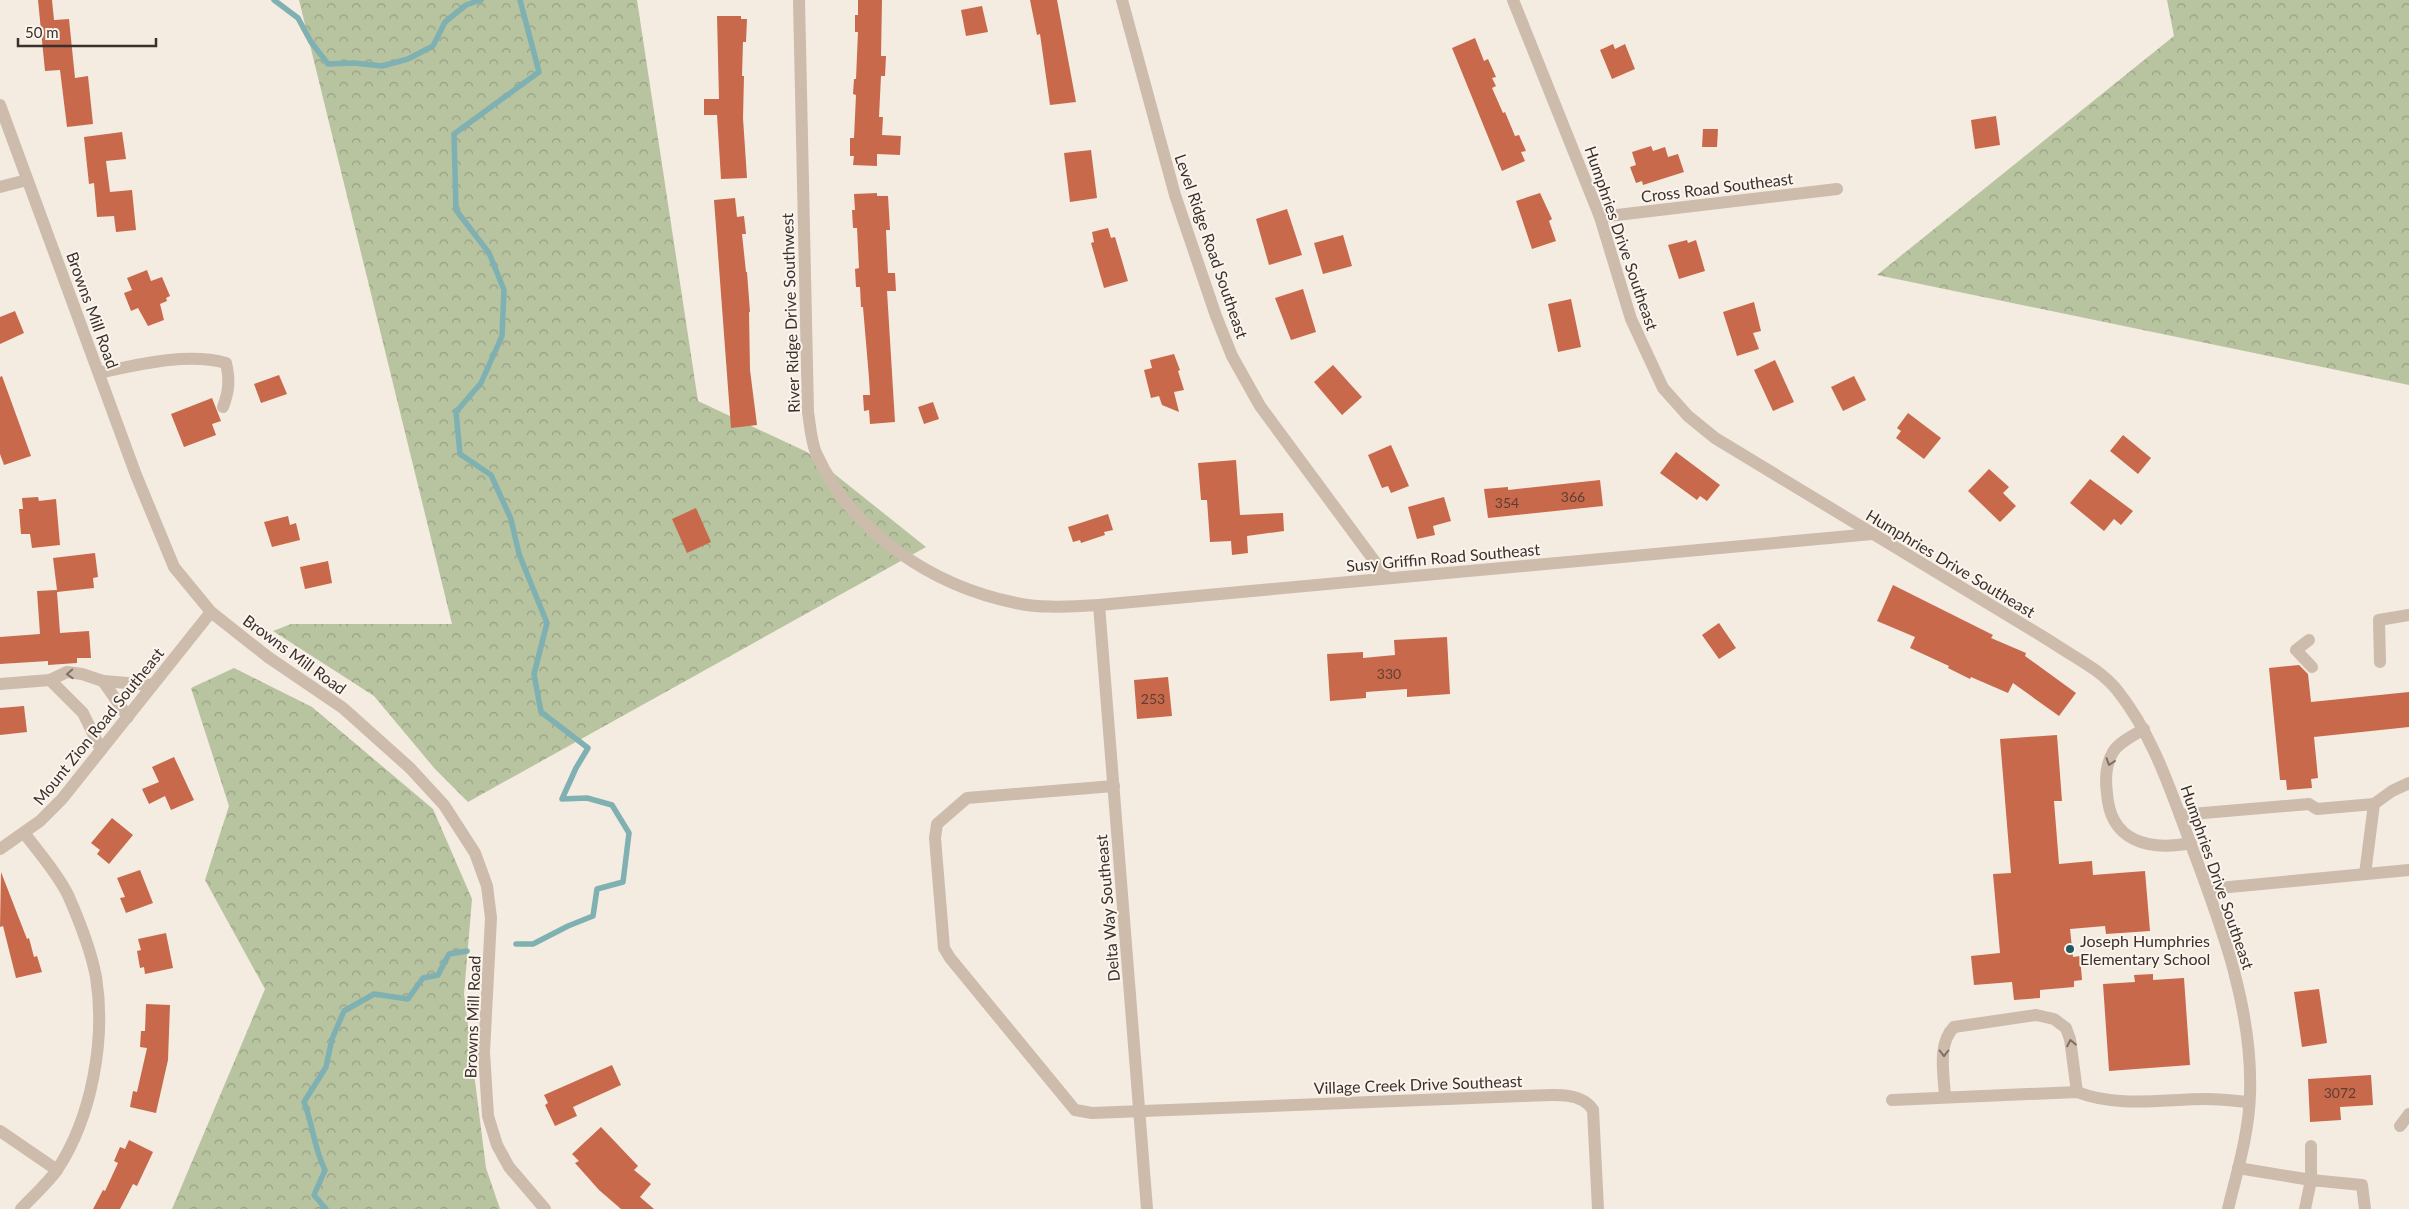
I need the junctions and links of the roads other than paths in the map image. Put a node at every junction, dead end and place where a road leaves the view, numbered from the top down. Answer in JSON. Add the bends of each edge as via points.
{"nodes":[{"id":1,"x":799,"y":0,"type":"edge"},
{"id":2,"x":1122,"y":0,"type":"edge"},
{"id":3,"x":1513,"y":0,"type":"edge"},
{"id":4,"x":0,"y":105,"type":"edge"},
{"id":5,"x":27,"y":180,"type":"junction"},
{"id":6,"x":0,"y":187,"type":"edge"},
{"id":7,"x":1838,"y":189,"type":"dead end"},
{"id":8,"x":1600,"y":217,"type":"junction"},
{"id":9,"x":99,"y":373,"type":"junction"},
{"id":10,"x":223,"y":407,"type":"dead end"},
{"id":11,"x":1872,"y":534,"type":"junction"},
{"id":12,"x":1387,"y":578,"type":"junction"},
{"id":13,"x":1017,"y":604,"type":"joint"},
{"id":14,"x":1100,"y":605,"type":"junction"},
{"id":15,"x":210,"y":612,"type":"junction"},
{"id":16,"x":2409,"y":615,"type":"edge"},
{"id":17,"x":2309,"y":640,"type":"dead end"},
{"id":18,"x":2380,"y":662,"type":"dead end"},
{"id":19,"x":2312,"y":667,"type":"dead end"},
{"id":20,"x":50,"y":680,"type":"junction"},
{"id":21,"x":103,"y":682,"type":"junction"},
{"id":22,"x":0,"y":684,"type":"edge"},
{"id":23,"x":152,"y":684,"type":"junction"},
{"id":24,"x":128,"y":717,"type":"junction"},
{"id":25,"x":2144,"y":729,"type":"junction"},
{"id":26,"x":101,"y":750,"type":"junction"},
{"id":27,"x":2409,"y":783,"type":"edge"},
{"id":28,"x":1114,"y":786,"type":"junction"},
{"id":29,"x":2374,"y":804,"type":"junction"},
{"id":30,"x":2180,"y":815,"type":"junction"},
{"id":31,"x":24,"y":833,"type":"junction"},
{"id":32,"x":2191,"y":843,"type":"junction"},
{"id":33,"x":0,"y":850,"type":"edge"},
{"id":34,"x":2409,"y":870,"type":"edge"},
{"id":35,"x":2365,"y":874,"type":"junction"},
{"id":36,"x":2208,"y":889,"type":"junction"},
{"id":37,"x":2077,"y":1092,"type":"junction"},
{"id":38,"x":1945,"y":1097,"type":"junction"},
{"id":39,"x":1892,"y":1100,"type":"dead end"},
{"id":40,"x":2249,"y":1102,"type":"junction"},
{"id":41,"x":1139,"y":1111,"type":"junction"},
{"id":42,"x":2409,"y":1114,"type":"edge"},
{"id":43,"x":2400,"y":1126,"type":"dead end"},
{"id":44,"x":0,"y":1131,"type":"edge"},
{"id":45,"x":2311,"y":1146,"type":"dead end"},
{"id":46,"x":2238,"y":1168,"type":"junction"},
{"id":47,"x":57,"y":1170,"type":"junction"},
{"id":48,"x":2311,"y":1180,"type":"junction"},
{"id":49,"x":21,"y":1209,"type":"edge"},
{"id":50,"x":545,"y":1209,"type":"edge"},
{"id":51,"x":1147,"y":1209,"type":"edge"},
{"id":52,"x":1598,"y":1209,"type":"edge"},
{"id":53,"x":2228,"y":1209,"type":"edge"},
{"id":54,"x":2305,"y":1209,"type":"edge"},
{"id":55,"x":2365,"y":1209,"type":"edge"}],
"edges":[{"from":1,"to":13,"type":"street","name":"River Ridge Drive Southwest","via":[[808,412],[815,451],[839,494],[875,534],[918,566],[967,591]]},
{"from":2,"to":12,"type":"street","name":"Level Ridge Road Southeast","via":[[1175,195],[1232,356],[1260,406]]},
{"from":3,"to":8,"type":"street","name":"Humphries Drive Southeast"},
{"from":4,"to":5,"type":"street","name":"Browns Mill Road"},
{"from":5,"to":6,"type":"street"},
{"from":5,"to":9,"type":"street","name":"Browns Mill Road"},
{"from":7,"to":8,"type":"street","name":"Cross Road Southeast"},
{"from":8,"to":11,"type":"street","name":"Humphries Drive Southeast","via":[[1631,319],[1663,388],[1688,416],[1715,438]]},
{"from":9,"to":10,"type":"street","via":[[149,363],[208,358],[226,363],[229,392]]},
{"from":9,"to":15,"type":"street","name":"Browns Mill Road","via":[[138,481],[174,567]]},
{"from":11,"to":12,"type":"street","name":"Susy Griffin Road Southeast"},
{"from":11,"to":25,"type":"street","name":"Humphries Drive Southeast","via":[[2098,673],[2115,688]]},
{"from":12,"to":14,"type":"street","name":"Susy Griffin Road Southeast"},
{"from":13,"to":14,"type":"street","name":"Susy Griffin Road Southeast","via":[[1055,607]]},
{"from":14,"to":28,"type":"street","name":"Delta Way Southeast"},
{"from":15,"to":23,"type":"street","name":"Mount Zion Road Southeast"},
{"from":15,"to":50,"type":"street","name":"Browns Mill Road","via":[[268,657],[343,708],[410,768],[444,805],[475,853],[487,886],[491,918],[484,1052],[488,1116],[497,1145],[509,1167]]},
{"from":16,"to":18,"type":"street","via":[[2379,620]]},
{"from":17,"to":19,"type":"street","via":[[2296,650]]},
{"from":21,"to":20,"type":"street","one_way":true,"via":[[67,672]]},
{"from":20,"to":22,"type":"street"},
{"from":20,"to":26,"type":"street","via":[[83,713]]},
{"from":21,"to":23,"type":"street"},
{"from":21,"to":24,"type":"street"},
{"from":23,"to":24,"type":"street","name":"Mount Zion Road Southeast"},
{"from":24,"to":26,"type":"street","name":"Mount Zion Road Southeast"},
{"from":25,"to":30,"type":"street","name":"Humphries Drive Southeast","via":[[2159,758]]},
{"from":25,"to":32,"type":"street","one_way":true,"via":[[2114,751],[2106,780],[2110,812],[2123,831],[2144,844],[2170,847]]},
{"from":26,"to":31,"type":"street","name":"Mount Zion Road Southeast","via":[[62,799]]},
{"from":27,"to":29,"type":"street","via":[[2392,790]]},
{"from":28,"to":41,"type":"street","name":"Delta Way Southeast"},
{"from":28,"to":41,"type":"street","name":"Village Creek Drive Southeast","via":[[967,798],[937,824],[935,838],[944,948],[950,958],[1075,1110],[1092,1113]]},
{"from":29,"to":30,"type":"street","via":[[2317,809],[2309,804]]},
{"from":29,"to":35,"type":"street"},
{"from":30,"to":32,"type":"street","name":"Humphries Drive Southeast"},
{"from":31,"to":33,"type":"street","name":"Mount Zion Road Southeast"},
{"from":31,"to":47,"type":"street","via":[[67,893],[96,976],[99,1021],[96,1062],[86,1111]]},
{"from":32,"to":36,"type":"street","name":"Humphries Drive Southeast"},
{"from":34,"to":35,"type":"street"},
{"from":35,"to":36,"type":"street"},
{"from":36,"to":40,"type":"street","name":"Humphries Drive Southeast","via":[[2234,972],[2248,1046]]},
{"from":37,"to":38,"type":"street"},
{"from":37,"to":38,"type":"street","one_way":true,"via":[[2066,1028],[2054,1019],[2036,1015],[1954,1027],[1945,1038]]},
{"from":37,"to":40,"type":"street","via":[[2111,1102],[2209,1099]]},
{"from":38,"to":39,"type":"street"},
{"from":40,"to":46,"type":"street","name":"Humphries Drive Southeast"},
{"from":41,"to":51,"type":"street","name":"Delta Way Southeast"},
{"from":41,"to":52,"type":"street","name":"Village Creek Drive Southeast","via":[[1576,1096],[1588,1102],[1593,1110]]},
{"from":42,"to":43,"type":"street"},
{"from":44,"to":47,"type":"street"},
{"from":45,"to":48,"type":"street"},
{"from":46,"to":48,"type":"street"},
{"from":46,"to":53,"type":"street","name":"Humphries Drive Southeast"},
{"from":47,"to":49,"type":"street"},
{"from":48,"to":54,"type":"street"},
{"from":48,"to":55,"type":"street","via":[[2362,1185]]}]}
